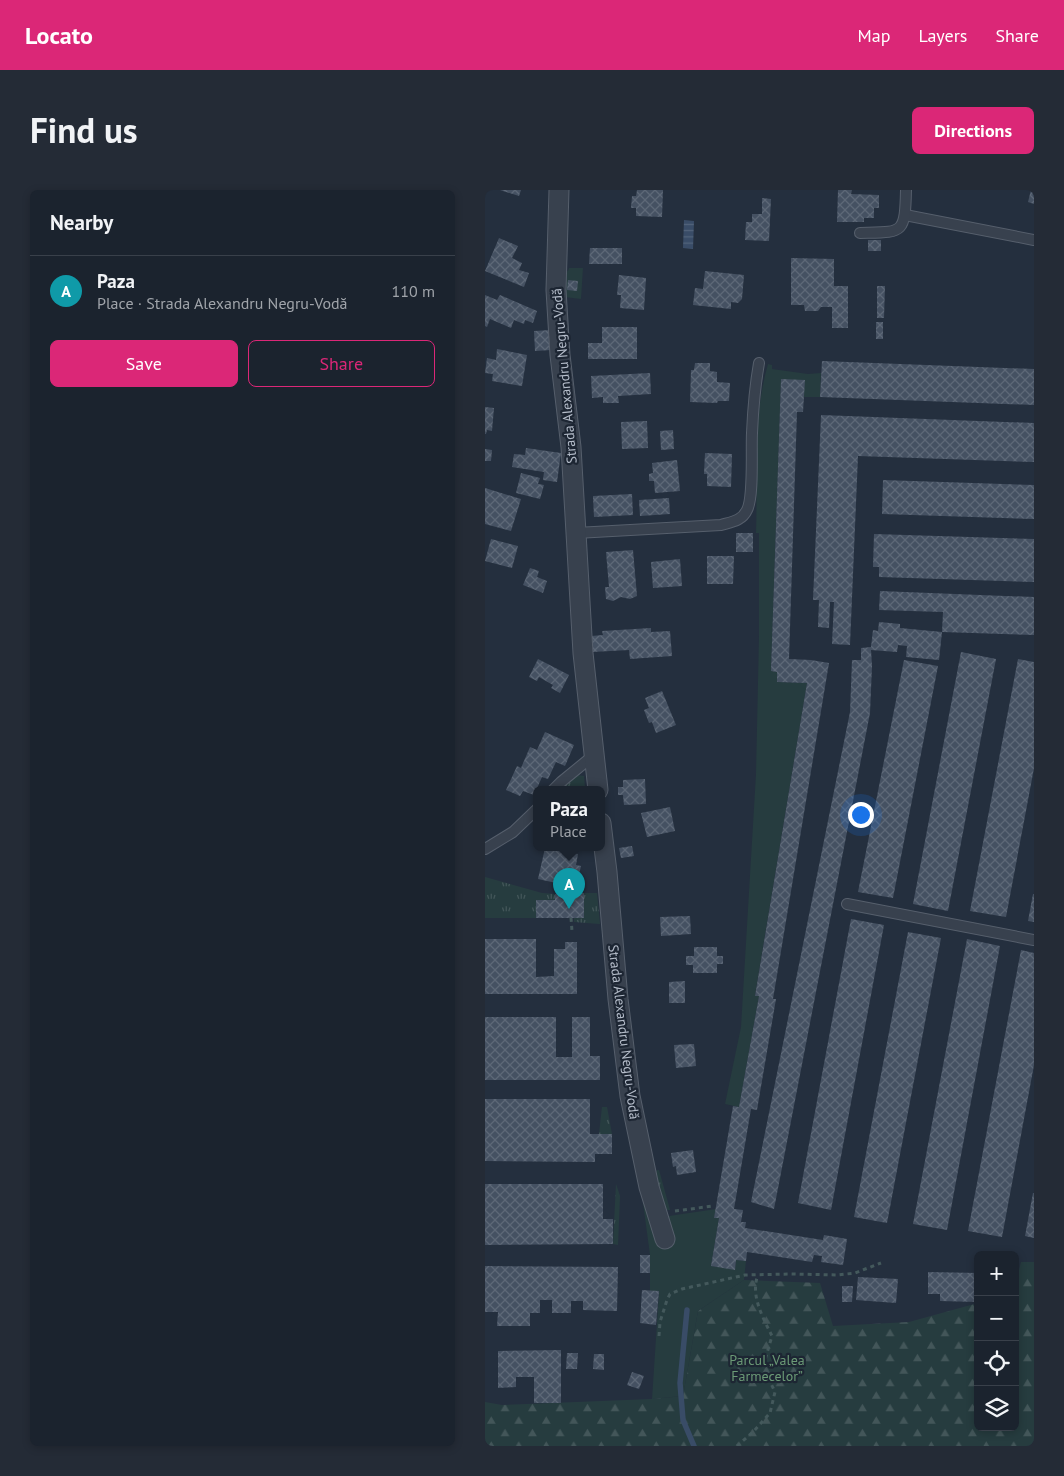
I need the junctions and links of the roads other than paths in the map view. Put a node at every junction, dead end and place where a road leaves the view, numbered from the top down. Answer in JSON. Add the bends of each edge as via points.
{"nodes":[{"id":1,"x":559,"y":190,"type":"edge"},
{"id":2,"x":907,"y":190,"type":"edge"},
{"id":3,"x":905,"y":215,"type":"junction"},
{"id":4,"x":859,"y":233,"type":"dead end"},
{"id":5,"x":1034,"y":240,"type":"edge"},
{"id":6,"x":759,"y":363,"type":"dead end"},
{"id":7,"x":576,"y":532,"type":"junction"},
{"id":8,"x":594,"y":755,"type":"junction"},
{"id":9,"x":557,"y":786,"type":"edge"},
{"id":10,"x":598,"y":786,"type":"edge"},
{"id":11,"x":533,"y":813,"type":"edge"},
{"id":12,"x":485,"y":849,"type":"edge"},
{"id":13,"x":604,"y":851,"type":"edge"},
{"id":14,"x":847,"y":904,"type":"dead end"},
{"id":15,"x":1034,"y":940,"type":"edge"},
{"id":16,"x":665,"y":1239,"type":"dead end"}],
"edges":[{"from":1,"to":7,"type":"street","name":"Strada Alexandru Negru-Vodă","via":[[555,290]]},
{"from":2,"to":3,"type":"lane"},
{"from":3,"to":4,"type":"lane","via":[[897,230]]},
{"from":3,"to":5,"type":"lane"},
{"from":6,"to":7,"type":"lane","via":[[754,391],[751,484],[748,509],[742,517],[721,525]]},
{"from":7,"to":8,"type":"street","name":"Strada Alexandru Negru-Vodă","via":[[583,653]]},
{"from":8,"to":9,"type":"lane"},
{"from":8,"to":10,"type":"street","name":"Strada Alexandru Negru-Vodă"},
{"from":11,"to":12,"type":"lane","via":[[513,832]]},
{"from":13,"to":16,"type":"street","name":"Strada Alexandru Negru-Vodă","via":[[617,999],[630,1096],[639,1145]]},
{"from":14,"to":15,"type":"lane"}]}
